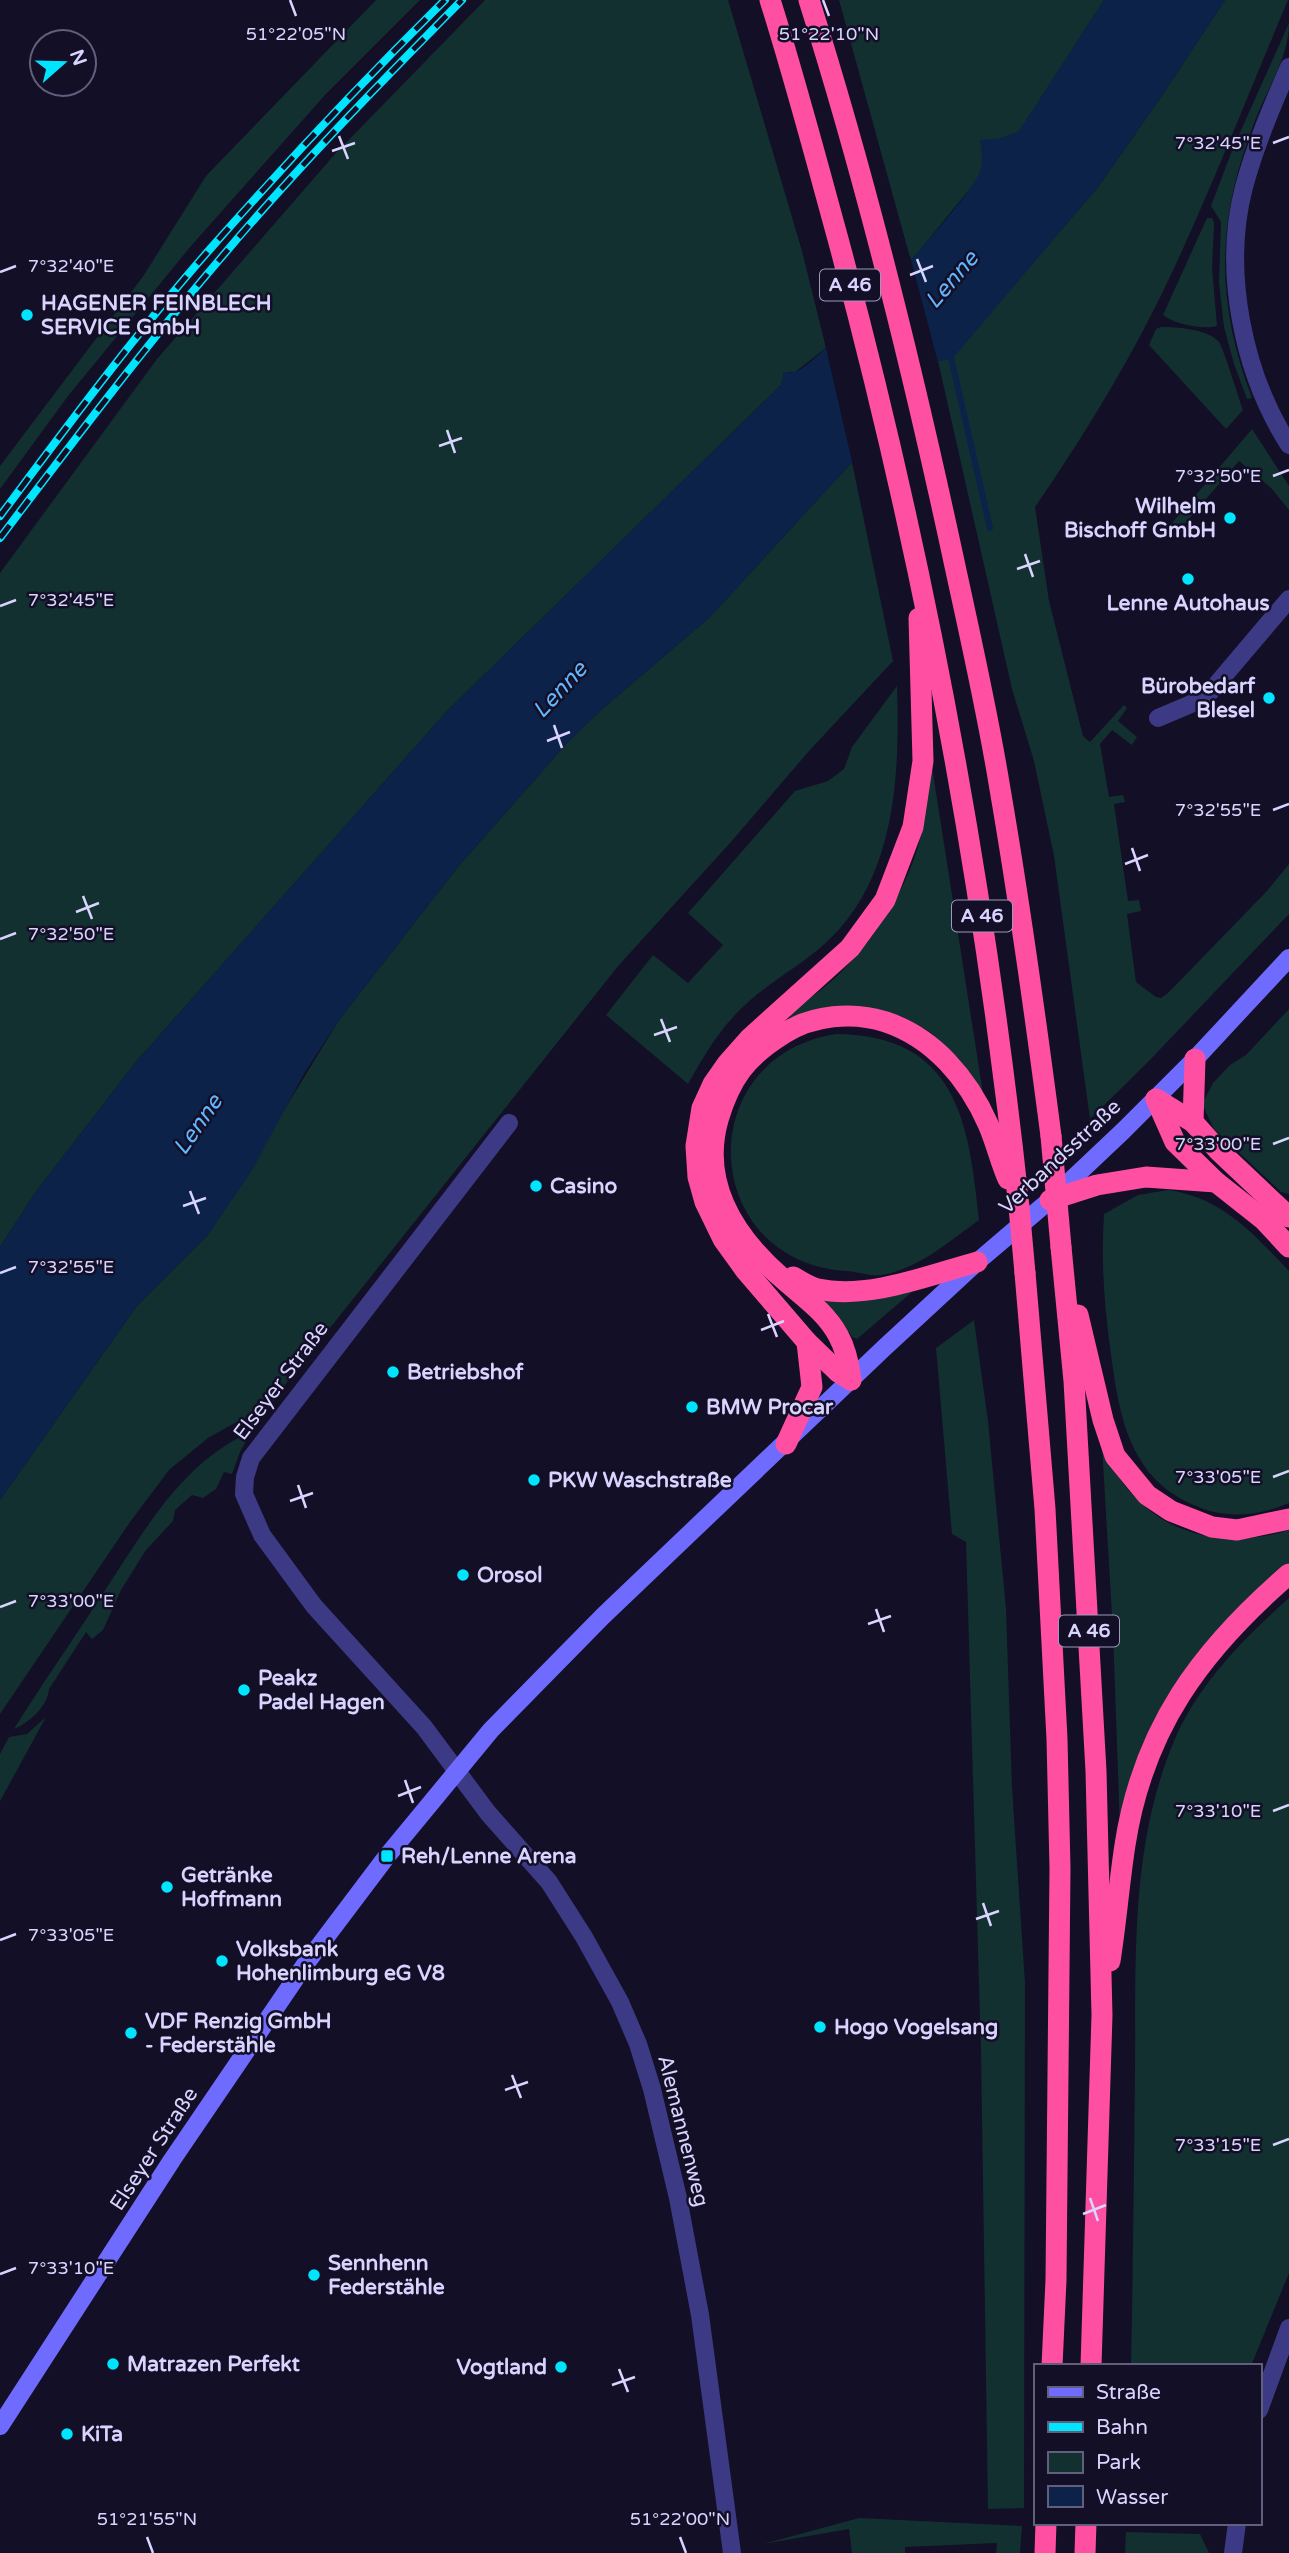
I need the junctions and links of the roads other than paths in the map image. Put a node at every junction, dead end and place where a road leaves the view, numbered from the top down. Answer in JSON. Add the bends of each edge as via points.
{"nodes":[{"id":1,"x":770,"y":0,"type":"edge"},
{"id":2,"x":809,"y":0,"type":"edge"},
{"id":3,"x":1289,"y":66,"type":"edge"},
{"id":4,"x":1289,"y":445,"type":"edge"},
{"id":5,"x":919,"y":574,"type":"junction"},
{"id":6,"x":1289,"y":599,"type":"edge"},
{"id":7,"x":1158,"y":718,"type":"dead end"},
{"id":8,"x":1289,"y":958,"type":"edge"},
{"id":9,"x":1195,"y":1059,"type":"junction"},
{"id":10,"x":1156,"y":1099,"type":"junction"},
{"id":11,"x":1193,"y":1122,"type":"junction"},
{"id":12,"x":509,"y":1123,"type":"dead end"},
{"id":13,"x":1010,"y":1169,"type":"junction"},
{"id":14,"x":1216,"y":1182,"type":"junction"},
{"id":15,"x":1050,"y":1200,"type":"junction"},
{"id":16,"x":1289,"y":1217,"type":"edge"},
{"id":17,"x":1061,"y":1247,"type":"junction"},
{"id":18,"x":1289,"y":1247,"type":"edge"},
{"id":19,"x":977,"y":1262,"type":"junction"},
{"id":20,"x":765,"y":1263,"type":"junction"},
{"id":21,"x":807,"y":1342,"type":"junction"},
{"id":22,"x":851,"y":1380,"type":"junction"},
{"id":23,"x":786,"y":1444,"type":"junction"},
{"id":24,"x":1289,"y":1519,"type":"edge"},
{"id":25,"x":1289,"y":1574,"type":"edge"},
{"id":26,"x":458,"y":1772,"type":"junction"},
{"id":27,"x":1102,"y":2015,"type":"junction"},
{"id":28,"x":1289,"y":2328,"type":"edge"},
{"id":29,"x":1052,"y":2364,"type":"edge"},
{"id":30,"x":1091,"y":2364,"type":"edge"},
{"id":31,"x":1261,"y":2405,"type":"edge"},
{"id":32,"x":0,"y":2426,"type":"edge"},
{"id":33,"x":1046,"y":2525,"type":"edge"},
{"id":34,"x":1086,"y":2525,"type":"edge"},
{"id":35,"x":1237,"y":2525,"type":"edge"},
{"id":36,"x":733,"y":2553,"type":"edge"},
{"id":37,"x":1045,"y":2553,"type":"edge"},
{"id":38,"x":1085,"y":2553,"type":"edge"},
{"id":39,"x":1233,"y":2553,"type":"edge"}],
"edges":[{"from":1,"to":5,"type":"highway","number":"A 46","via":[[854,299]]},
{"from":2,"to":17,"type":"highway","number":"A 46","bridge":true,"via":[[882,254],[926,431],[1000,787],[1051,1136]]},
{"from":3,"to":4,"type":"street","via":[[1244,188],[1236,244],[1238,307],[1249,358],[1268,408]]},
{"from":5,"to":13,"type":"highway","number":"A 46","via":[[976,874]]},
{"from":5,"to":21,"type":"highway","via":[[923,761],[913,827],[885,900],[850,948],[750,1038],[713,1084],[702,1108],[696,1146],[698,1177],[713,1221],[746,1271]]},
{"from":6,"to":7,"type":"street","via":[[1205,698]]},
{"from":8,"to":9,"type":"main road","name":"Verbandsstraße"},
{"from":9,"to":10,"type":"main road","name":"Verbandsstraße"},
{"from":9,"to":11,"type":"highway"},
{"from":10,"to":11,"type":"highway"},
{"from":10,"to":14,"type":"highway","via":[[1175,1142]]},
{"from":10,"to":15,"type":"main road","name":"Verbandsstraße"},
{"from":11,"to":16,"type":"highway"},
{"from":12,"to":26,"type":"street","name":"Elseyer Straße","via":[[257,1449],[245,1477],[244,1494],[252,1516],[279,1559]]},
{"from":13,"to":20,"type":"highway","via":[[950,1063],[919,1037],[885,1022],[851,1016],[816,1020],[786,1032],[742,1069],[729,1086],[715,1133],[713,1157],[723,1204],[735,1227]]},
{"from":13,"to":29,"type":"highway","number":"A 46","bridge":true,"via":[[1019,1207],[1045,1509],[1057,1752],[1059,1983]]},
{"from":14,"to":15,"type":"highway","via":[[1146,1177],[1097,1185]]},
{"from":14,"to":18,"type":"highway","via":[[1264,1220]]},
{"from":15,"to":19,"type":"main road","name":"Verbandsstraße"},
{"from":17,"to":24,"type":"highway","via":[[1103,1420],[1115,1456],[1132,1478],[1171,1511],[1212,1527],[1237,1530]]},
{"from":17,"to":27,"type":"highway","number":"A 46","via":[[1085,1564]]},
{"from":19,"to":20,"type":"highway","via":[[852,1292],[816,1289]]},
{"from":19,"to":22,"type":"main road","name":"Verbandsstraße"},
{"from":20,"to":22,"type":"highway","via":[[826,1318],[845,1349]]},
{"from":21,"to":22,"type":"highway"},
{"from":21,"to":23,"type":"highway","via":[[812,1387]]},
{"from":22,"to":23,"type":"main road","name":"Elseyer Straße"},
{"from":23,"to":26,"type":"main road","name":"Elseyer Straße","via":[[603,1616],[491,1730]]},
{"from":25,"to":27,"type":"highway","via":[[1247,1610],[1204,1659],[1168,1712],[1141,1776],[1125,1844]]},
{"from":26,"to":32,"type":"main road","name":"Elseyer Straße","via":[[303,1966]]},
{"from":26,"to":36,"type":"street","name":"Alemannenweg","via":[[549,1882],[603,1968],[638,2044],[672,2174],[692,2276]]},
{"from":27,"to":30,"type":"highway","number":"A 46"},
{"from":28,"to":31,"type":"street"},
{"from":33,"to":37,"type":"highway"},
{"from":34,"to":38,"type":"highway"},
{"from":35,"to":39,"type":"street"}]}
